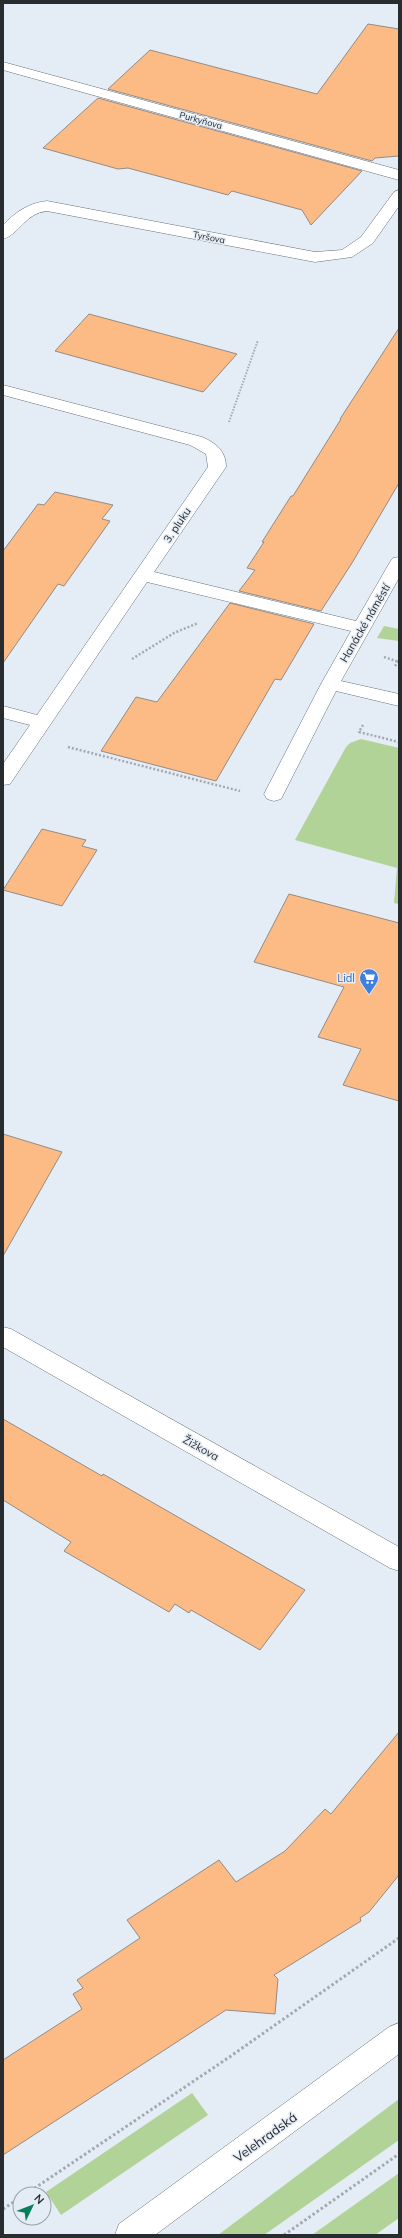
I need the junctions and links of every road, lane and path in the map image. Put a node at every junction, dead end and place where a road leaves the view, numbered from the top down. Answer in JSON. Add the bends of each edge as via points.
{"nodes":[{"id":1,"x":3,"y":66,"type":"edge"},
{"id":2,"x":399,"y":175,"type":"edge"},
{"id":3,"x":399,"y":195,"type":"edge"},
{"id":4,"x":3,"y":234,"type":"edge"},
{"id":5,"x":258,"y":340,"type":"dead end"},
{"id":6,"x":3,"y":390,"type":"edge"},
{"id":7,"x":212,"y":449,"type":"junction"},
{"id":8,"x":399,"y":562,"type":"edge"},
{"id":9,"x":142,"y":575,"type":"junction"},
{"id":10,"x":249,"y":600,"type":"junction"},
{"id":11,"x":362,"y":628,"type":"junction"},
{"id":12,"x":132,"y":659,"type":"dead end"},
{"id":13,"x":330,"y":684,"type":"junction"},
{"id":14,"x":399,"y":700,"type":"edge"},
{"id":15,"x":3,"y":712,"type":"edge"},
{"id":16,"x":41,"y":722,"type":"junction"},
{"id":17,"x":62,"y":746,"type":"dead end"},
{"id":18,"x":3,"y":779,"type":"edge"},
{"id":19,"x":275,"y":792,"type":"joint"},
{"id":20,"x":3,"y":1336,"type":"edge"},
{"id":21,"x":399,"y":1560,"type":"edge"},
{"id":22,"x":399,"y":1938,"type":"edge"},
{"id":23,"x":399,"y":2037,"type":"edge"},
{"id":24,"x":399,"y":2154,"type":"edge"},
{"id":25,"x":38,"y":2186,"type":"edge"},
{"id":26,"x":12,"y":2203,"type":"edge"},
{"id":27,"x":3,"y":2209,"type":"edge"},
{"id":28,"x":130,"y":2235,"type":"edge"},
{"id":29,"x":284,"y":2235,"type":"edge"}],
"edges":[{"from":1,"to":2,"type":"street","name":"Purkyňova"},
{"from":3,"to":4,"type":"street","name":"Tyršova","via":[[367,240],[346,254],[315,258],[47,206],[36,206],[25,212]]},
{"from":5,"to":7,"type":"path","via":[[235,410],[222,439]]},
{"from":6,"to":7,"type":"street","via":[[196,441]]},
{"from":7,"to":9,"type":"street","name":"3. pluku","via":[[218,459],[217,467]]},
{"from":8,"to":11,"type":"street","name":"Hanácké náměstí"},
{"from":9,"to":10,"type":"street"},
{"from":9,"to":16,"type":"street","name":"3. pluku"},
{"from":10,"to":11,"type":"street"},
{"from":10,"to":12,"type":"path","via":[[174,633]]},
{"from":11,"to":13,"type":"street","name":"Hanácké náměstí"},
{"from":13,"to":14,"type":"street"},
{"from":13,"to":19,"type":"street","name":"Hanácké náměstí"},
{"from":15,"to":16,"type":"street"},
{"from":16,"to":18,"type":"street","name":"3. pluku"},
{"from":17,"to":19,"type":"path","via":[[247,793]]},
{"from":20,"to":21,"type":"street","name":"Žižkova"},
{"from":22,"to":25,"type":"path","via":[[228,2058]]},
{"from":23,"to":28,"type":"street","name":"Velehradská"},
{"from":24,"to":29,"type":"path"},
{"from":26,"to":27,"type":"path"}]}
